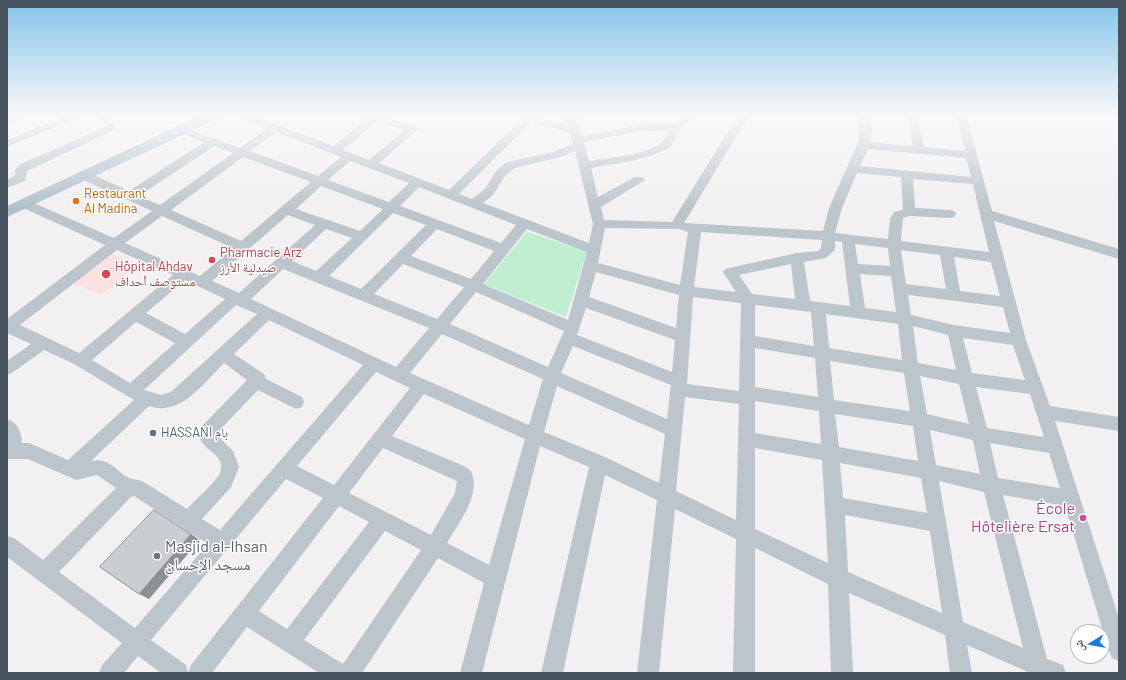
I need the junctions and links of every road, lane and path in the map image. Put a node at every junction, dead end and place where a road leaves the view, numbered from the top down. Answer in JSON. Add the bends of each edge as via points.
{"nodes":[{"id":1,"x":864,"y":145,"type":"edge"},
{"id":2,"x":72,"y":146,"type":"edge"},
{"id":3,"x":149,"y":146,"type":"edge"},
{"id":4,"x":206,"y":146,"type":"edge"},
{"id":5,"x":225,"y":146,"type":"edge"},
{"id":6,"x":251,"y":146,"type":"edge"},
{"id":7,"x":321,"y":146,"type":"edge"},
{"id":8,"x":341,"y":146,"type":"edge"},
{"id":9,"x":393,"y":146,"type":"edge"},
{"id":10,"x":497,"y":146,"type":"edge"},
{"id":11,"x":568,"y":146,"type":"edge"},
{"id":12,"x":578,"y":146,"type":"edge"},
{"id":13,"x":665,"y":146,"type":"edge"},
{"id":14,"x":725,"y":146,"type":"edge"},
{"id":15,"x":872,"y":146,"type":"edge"},
{"id":16,"x":918,"y":146,"type":"edge"},
{"id":17,"x":969,"y":146,"type":"edge"},
{"id":18,"x":919,"y":150,"type":"junction"},
{"id":19,"x":335,"y":151,"type":"junction"},
{"id":20,"x":242,"y":152,"type":"junction"},
{"id":21,"x":971,"y":155,"type":"junction"},
{"id":22,"x":349,"y":156,"type":"junction"},
{"id":23,"x":371,"y":164,"type":"junction"},
{"id":24,"x":583,"y":166,"type":"junction"},
{"id":25,"x":852,"y":169,"type":"junction"},
{"id":26,"x":907,"y":174,"type":"junction"},
{"id":27,"x":86,"y":176,"type":"junction"},
{"id":28,"x":639,"y":180,"type":"dead end"},
{"id":29,"x":320,"y":181,"type":"junction"},
{"id":30,"x":417,"y":182,"type":"junction"},
{"id":31,"x":978,"y":182,"type":"junction"},
{"id":32,"x":7,"y":184,"type":"edge"},
{"id":33,"x":451,"y":195,"type":"junction"},
{"id":34,"x":130,"y":196,"type":"junction"},
{"id":35,"x":25,"y":204,"type":"junction"},
{"id":36,"x":474,"y":204,"type":"junction"},
{"id":37,"x":594,"y":205,"type":"junction"},
{"id":38,"x":392,"y":208,"type":"junction"},
{"id":39,"x":161,"y":210,"type":"junction"},
{"id":40,"x":287,"y":210,"type":"junction"},
{"id":41,"x":7,"y":212,"type":"edge"},
{"id":42,"x":909,"y":212,"type":"junction"},
{"id":43,"x":950,"y":214,"type":"dead end"},
{"id":44,"x":986,"y":214,"type":"junction"},
{"id":45,"x":325,"y":223,"type":"junction"},
{"id":46,"x":525,"y":223,"type":"junction"},
{"id":47,"x":435,"y":224,"type":"junction"},
{"id":48,"x":599,"y":224,"type":"junction"},
{"id":49,"x":676,"y":226,"type":"junction"},
{"id":50,"x":694,"y":228,"type":"junction"},
{"id":51,"x":827,"y":236,"type":"junction"},
{"id":52,"x":362,"y":237,"type":"junction"},
{"id":53,"x":848,"y":238,"type":"junction"},
{"id":54,"x":115,"y":244,"type":"junction"},
{"id":55,"x":894,"y":245,"type":"junction"},
{"id":56,"x":243,"y":246,"type":"junction"},
{"id":57,"x":503,"y":248,"type":"junction"},
{"id":58,"x":946,"y":251,"type":"junction"},
{"id":59,"x":1119,"y":254,"type":"edge"},
{"id":60,"x":402,"y":258,"type":"junction"},
{"id":61,"x":592,"y":258,"type":"junction"},
{"id":62,"x":797,"y":258,"type":"junction"},
{"id":63,"x":997,"y":258,"type":"junction"},
{"id":64,"x":282,"y":263,"type":"junction"},
{"id":65,"x":852,"y":268,"type":"junction"},
{"id":66,"x":898,"y":272,"type":"junction"},
{"id":67,"x":183,"y":274,"type":"junction"},
{"id":68,"x":318,"y":278,"type":"junction"},
{"id":69,"x":202,"y":282,"type":"junction"},
{"id":70,"x":473,"y":285,"type":"junction"},
{"id":71,"x":901,"y":289,"type":"junction"},
{"id":72,"x":686,"y":291,"type":"junction"},
{"id":73,"x":363,"y":296,"type":"junction"},
{"id":74,"x":954,"y":296,"type":"junction"},
{"id":75,"x":238,"y":299,"type":"junction"},
{"id":76,"x":748,"y":299,"type":"junction"},
{"id":77,"x":581,"y":300,"type":"junction"},
{"id":78,"x":1009,"y":302,"type":"junction"},
{"id":79,"x":810,"y":307,"type":"junction"},
{"id":80,"x":268,"y":313,"type":"junction"},
{"id":81,"x":135,"y":314,"type":"junction"},
{"id":82,"x":858,"y":314,"type":"junction"},
{"id":83,"x":905,"y":319,"type":"junction"},
{"id":84,"x":7,"y":326,"type":"edge"},
{"id":85,"x":439,"y":326,"type":"junction"},
{"id":86,"x":954,"y":331,"type":"junction"},
{"id":87,"x":570,"y":333,"type":"junction"},
{"id":88,"x":683,"y":337,"type":"junction"},
{"id":89,"x":1019,"y":340,"type":"junction"},
{"id":90,"x":748,"y":341,"type":"junction"},
{"id":91,"x":186,"y":342,"type":"junction"},
{"id":92,"x":43,"y":343,"type":"junction"},
{"id":93,"x":821,"y":353,"type":"junction"},
{"id":94,"x":224,"y":355,"type":"junction"},
{"id":95,"x":80,"y":361,"type":"junction"},
{"id":96,"x":374,"y":363,"type":"junction"},
{"id":97,"x":911,"y":368,"type":"junction"},
{"id":98,"x":7,"y":369,"type":"edge"},
{"id":99,"x":398,"y":374,"type":"junction"},
{"id":100,"x":553,"y":376,"type":"junction"},
{"id":101,"x":967,"y":379,"type":"junction"},
{"id":102,"x":257,"y":382,"type":"junction"},
{"id":103,"x":678,"y":385,"type":"junction"},
{"id":104,"x":421,"y":386,"type":"junction"},
{"id":105,"x":1036,"y":388,"type":"junction"},
{"id":106,"x":140,"y":395,"type":"junction"},
{"id":107,"x":748,"y":396,"type":"junction"},
{"id":108,"x":296,"y":402,"type":"dead end"},
{"id":109,"x":826,"y":405,"type":"junction"},
{"id":110,"x":1044,"y":412,"type":"junction"},
{"id":111,"x":920,"y":420,"type":"junction"},
{"id":112,"x":1119,"y":424,"type":"edge"},
{"id":113,"x":7,"y":426,"type":"edge"},
{"id":114,"x":673,"y":430,"type":"junction"},
{"id":115,"x":980,"y":434,"type":"junction"},
{"id":116,"x":536,"y":436,"type":"junction"},
{"id":117,"x":380,"y":439,"type":"junction"},
{"id":118,"x":747,"y":439,"type":"junction"},
{"id":119,"x":1056,"y":447,"type":"junction"},
{"id":120,"x":7,"y":450,"type":"edge"},
{"id":121,"x":831,"y":454,"type":"junction"},
{"id":122,"x":599,"y":463,"type":"junction"},
{"id":123,"x":70,"y":469,"type":"junction"},
{"id":124,"x":285,"y":469,"type":"junction"},
{"id":125,"x":929,"y":471,"type":"junction"},
{"id":126,"x":991,"y":485,"type":"junction"},
{"id":127,"x":130,"y":488,"type":"junction"},
{"id":128,"x":336,"y":496,"type":"junction"},
{"id":129,"x":666,"y":496,"type":"junction"},
{"id":130,"x":1071,"y":498,"type":"junction"},
{"id":131,"x":836,"y":505,"type":"junction"},
{"id":132,"x":382,"y":520,"type":"junction"},
{"id":133,"x":188,"y":521,"type":"junction"},
{"id":134,"x":938,"y":524,"type":"junction"},
{"id":135,"x":746,"y":535,"type":"junction"},
{"id":136,"x":221,"y":542,"type":"junction"},
{"id":137,"x":7,"y":545,"type":"edge"},
{"id":138,"x":434,"y":547,"type":"junction"},
{"id":139,"x":44,"y":572,"type":"junction"},
{"id":140,"x":496,"y":578,"type":"junction"},
{"id":141,"x":838,"y":578,"type":"junction"},
{"id":142,"x":245,"y":614,"type":"junction"},
{"id":143,"x":955,"y":630,"type":"junction"},
{"id":144,"x":136,"y":641,"type":"junction"},
{"id":145,"x":289,"y":643,"type":"junction"},
{"id":146,"x":1119,"y":651,"type":"edge"},
{"id":147,"x":1038,"y":666,"type":"junction"},
{"id":148,"x":110,"y":673,"type":"edge"},
{"id":149,"x":178,"y":673,"type":"edge"},
{"id":150,"x":199,"y":673,"type":"edge"},
{"id":151,"x":338,"y":673,"type":"edge"},
{"id":152,"x":349,"y":673,"type":"edge"},
{"id":153,"x":471,"y":673,"type":"edge"},
{"id":154,"x":552,"y":673,"type":"edge"},
{"id":155,"x":648,"y":673,"type":"edge"},
{"id":156,"x":744,"y":673,"type":"edge"},
{"id":157,"x":842,"y":673,"type":"edge"},
{"id":158,"x":961,"y":673,"type":"edge"},
{"id":159,"x":1055,"y":673,"type":"edge"}],
"edges":[{"from":1,"to":25,"type":"street"},
{"from":2,"to":32,"type":"street","via":[[23,168],[21,178]]},
{"from":3,"to":27,"type":"main road"},
{"from":4,"to":34,"type":"street"},
{"from":5,"to":20,"type":"street"},
{"from":6,"to":20,"type":"street"},
{"from":7,"to":19,"type":"street"},
{"from":8,"to":19,"type":"street"},
{"from":9,"to":23,"type":"street"},
{"from":10,"to":33,"type":"street"},
{"from":11,"to":36,"type":"street","via":[[556,155],[511,165],[500,174],[489,192]]},
{"from":12,"to":24,"type":"street"},
{"from":13,"to":24,"type":"street","via":[[654,151]]},
{"from":14,"to":49,"type":"street"},
{"from":15,"to":18,"type":"street"},
{"from":16,"to":18,"type":"street"},
{"from":17,"to":21,"type":"street"},
{"from":18,"to":21,"type":"street"},
{"from":19,"to":22,"type":"street"},
{"from":20,"to":29,"type":"street"},
{"from":20,"to":39,"type":"street"},
{"from":21,"to":31,"type":"street"},
{"from":22,"to":23,"type":"street"},
{"from":22,"to":29,"type":"street"},
{"from":23,"to":30,"type":"street"},
{"from":24,"to":37,"type":"street"},
{"from":25,"to":26,"type":"street"},
{"from":25,"to":51,"type":"street"},
{"from":26,"to":31,"type":"street"},
{"from":26,"to":42,"type":"street"},
{"from":27,"to":34,"type":"street"},
{"from":27,"to":35,"type":"main road"},
{"from":28,"to":37,"type":"street"},
{"from":29,"to":38,"type":"street"},
{"from":29,"to":40,"type":"street"},
{"from":30,"to":33,"type":"street"},
{"from":30,"to":38,"type":"street"},
{"from":31,"to":44,"type":"street"},
{"from":33,"to":36,"type":"street"},
{"from":34,"to":39,"type":"street"},
{"from":35,"to":41,"type":"main road"},
{"from":35,"to":54,"type":"street"},
{"from":36,"to":46,"type":"street"},
{"from":37,"to":48,"type":"street"},
{"from":38,"to":47,"type":"street"},
{"from":38,"to":52,"type":"street"},
{"from":39,"to":54,"type":"street"},
{"from":39,"to":56,"type":"street"},
{"from":40,"to":45,"type":"street"},
{"from":40,"to":56,"type":"street"},
{"from":42,"to":43,"type":"street"},
{"from":42,"to":55,"type":"street","via":[[896,218]]},
{"from":44,"to":59,"type":"street"},
{"from":44,"to":63,"type":"street"},
{"from":45,"to":52,"type":"street"},
{"from":45,"to":64,"type":"street"},
{"from":46,"to":57,"type":"street"},
{"from":46,"to":61,"type":"street"},
{"from":47,"to":57,"type":"street"},
{"from":47,"to":60,"type":"street"},
{"from":48,"to":49,"type":"street"},
{"from":48,"to":61,"type":"street"},
{"from":49,"to":50,"type":"street"},
{"from":50,"to":51,"type":"street"},
{"from":50,"to":72,"type":"street"},
{"from":51,"to":53,"type":"street"},
{"from":51,"to":62,"type":"street","via":[[827,252]]},
{"from":52,"to":68,"type":"street"},
{"from":53,"to":55,"type":"street"},
{"from":53,"to":65,"type":"street"},
{"from":54,"to":67,"type":"street"},
{"from":54,"to":84,"type":"street"},
{"from":55,"to":58,"type":"street"},
{"from":55,"to":66,"type":"street"},
{"from":56,"to":69,"type":"street"},
{"from":57,"to":70,"type":"street"},
{"from":58,"to":63,"type":"street"},
{"from":58,"to":74,"type":"street"},
{"from":60,"to":70,"type":"street"},
{"from":60,"to":73,"type":"street"},
{"from":61,"to":72,"type":"street","via":[[672,289]]},
{"from":61,"to":77,"type":"street"},
{"from":62,"to":76,"type":"street","via":[[730,272]]},
{"from":62,"to":79,"type":"street"},
{"from":63,"to":78,"type":"street"},
{"from":64,"to":68,"type":"street"},
{"from":64,"to":75,"type":"street"},
{"from":65,"to":66,"type":"street"},
{"from":65,"to":82,"type":"street"},
{"from":66,"to":71,"type":"street"},
{"from":67,"to":69,"type":"street"},
{"from":67,"to":81,"type":"street"},
{"from":68,"to":73,"type":"street"},
{"from":69,"to":75,"type":"street"},
{"from":70,"to":85,"type":"street"},
{"from":70,"to":87,"type":"street"},
{"from":71,"to":74,"type":"street"},
{"from":71,"to":83,"type":"street"},
{"from":72,"to":76,"type":"street"},
{"from":72,"to":88,"type":"street"},
{"from":73,"to":85,"type":"street"},
{"from":74,"to":78,"type":"street"},
{"from":75,"to":80,"type":"street"},
{"from":75,"to":91,"type":"street"},
{"from":76,"to":79,"type":"street"},
{"from":76,"to":90,"type":"street"},
{"from":77,"to":87,"type":"street"},
{"from":77,"to":88,"type":"street"},
{"from":78,"to":89,"type":"street"},
{"from":79,"to":82,"type":"street"},
{"from":79,"to":93,"type":"street"},
{"from":80,"to":94,"type":"street"},
{"from":80,"to":96,"type":"street"},
{"from":81,"to":91,"type":"street"},
{"from":81,"to":95,"type":"street"},
{"from":82,"to":83,"type":"street"},
{"from":83,"to":86,"type":"street"},
{"from":83,"to":97,"type":"street"},
{"from":84,"to":92,"type":"street"},
{"from":85,"to":99,"type":"street"},
{"from":85,"to":100,"type":"street"},
{"from":86,"to":89,"type":"street"},
{"from":86,"to":101,"type":"street"},
{"from":87,"to":100,"type":"street"},
{"from":87,"to":103,"type":"street"},
{"from":88,"to":103,"type":"street"},
{"from":89,"to":105,"type":"street"},
{"from":90,"to":93,"type":"street"},
{"from":90,"to":107,"type":"street"},
{"from":91,"to":106,"type":"street"},
{"from":92,"to":95,"type":"street"},
{"from":92,"to":98,"type":"street"},
{"from":93,"to":97,"type":"street"},
{"from":93,"to":109,"type":"street"},
{"from":94,"to":102,"type":"street","via":[[258,378]]},
{"from":94,"to":106,"type":"street","via":[[178,397],[161,402]]},
{"from":95,"to":106,"type":"street"},
{"from":96,"to":99,"type":"street"},
{"from":96,"to":124,"type":"street"},
{"from":97,"to":101,"type":"street"},
{"from":97,"to":111,"type":"street"},
{"from":99,"to":104,"type":"street"},
{"from":100,"to":114,"type":"street"},
{"from":100,"to":116,"type":"street"},
{"from":101,"to":105,"type":"street"},
{"from":101,"to":115,"type":"street"},
{"from":102,"to":108,"type":"street"},
{"from":102,"to":133,"type":"street","via":[[208,431],[208,438],[224,452],[230,462],[230,473]]},
{"from":103,"to":107,"type":"street"},
{"from":103,"to":114,"type":"street"},
{"from":104,"to":116,"type":"street"},
{"from":104,"to":117,"type":"street"},
{"from":105,"to":110,"type":"street"},
{"from":106,"to":123,"type":"street"},
{"from":107,"to":109,"type":"street"},
{"from":107,"to":118,"type":"street"},
{"from":109,"to":111,"type":"street"},
{"from":109,"to":121,"type":"street"},
{"from":110,"to":112,"type":"street"},
{"from":110,"to":119,"type":"street"},
{"from":111,"to":115,"type":"street"},
{"from":111,"to":125,"type":"street"},
{"from":113,"to":120,"type":"street","via":[[14,440]]},
{"from":114,"to":129,"type":"street"},
{"from":115,"to":119,"type":"street"},
{"from":115,"to":126,"type":"street"},
{"from":116,"to":122,"type":"street"},
{"from":116,"to":140,"type":"street"},
{"from":117,"to":128,"type":"street"},
{"from":117,"to":138,"type":"street","via":[[465,476],[466,488],[463,497]]},
{"from":118,"to":121,"type":"street"},
{"from":118,"to":135,"type":"street"},
{"from":119,"to":130,"type":"street"},
{"from":120,"to":123,"type":"street","via":[[29,451]]},
{"from":121,"to":125,"type":"street"},
{"from":121,"to":131,"type":"street"},
{"from":122,"to":129,"type":"street"},
{"from":122,"to":154,"type":"street"},
{"from":123,"to":127,"type":"street","via":[[76,472],[99,467]]},
{"from":124,"to":128,"type":"street"},
{"from":124,"to":136,"type":"street"},
{"from":125,"to":126,"type":"street"},
{"from":125,"to":134,"type":"street"},
{"from":126,"to":130,"type":"street"},
{"from":126,"to":147,"type":"street"},
{"from":127,"to":133,"type":"street","via":[[136,487]]},
{"from":127,"to":139,"type":"street"},
{"from":128,"to":132,"type":"street"},
{"from":128,"to":142,"type":"street"},
{"from":129,"to":135,"type":"street"},
{"from":129,"to":155,"type":"street"},
{"from":130,"to":146,"type":"street"},
{"from":131,"to":134,"type":"street"},
{"from":131,"to":141,"type":"street"},
{"from":132,"to":138,"type":"street"},
{"from":132,"to":145,"type":"street"},
{"from":133,"to":136,"type":"street"},
{"from":134,"to":143,"type":"street"},
{"from":135,"to":141,"type":"street"},
{"from":135,"to":156,"type":"street"},
{"from":136,"to":144,"type":"street"},
{"from":137,"to":139,"type":"street"},
{"from":138,"to":140,"type":"street"},
{"from":138,"to":152,"type":"street"},
{"from":139,"to":144,"type":"street"},
{"from":140,"to":153,"type":"street"},
{"from":141,"to":143,"type":"street"},
{"from":141,"to":157,"type":"street"},
{"from":142,"to":145,"type":"street"},
{"from":142,"to":150,"type":"street"},
{"from":143,"to":147,"type":"street"},
{"from":143,"to":158,"type":"street"},
{"from":144,"to":148,"type":"street"},
{"from":144,"to":149,"type":"street"},
{"from":145,"to":151,"type":"street"},
{"from":147,"to":159,"type":"street"}]}
